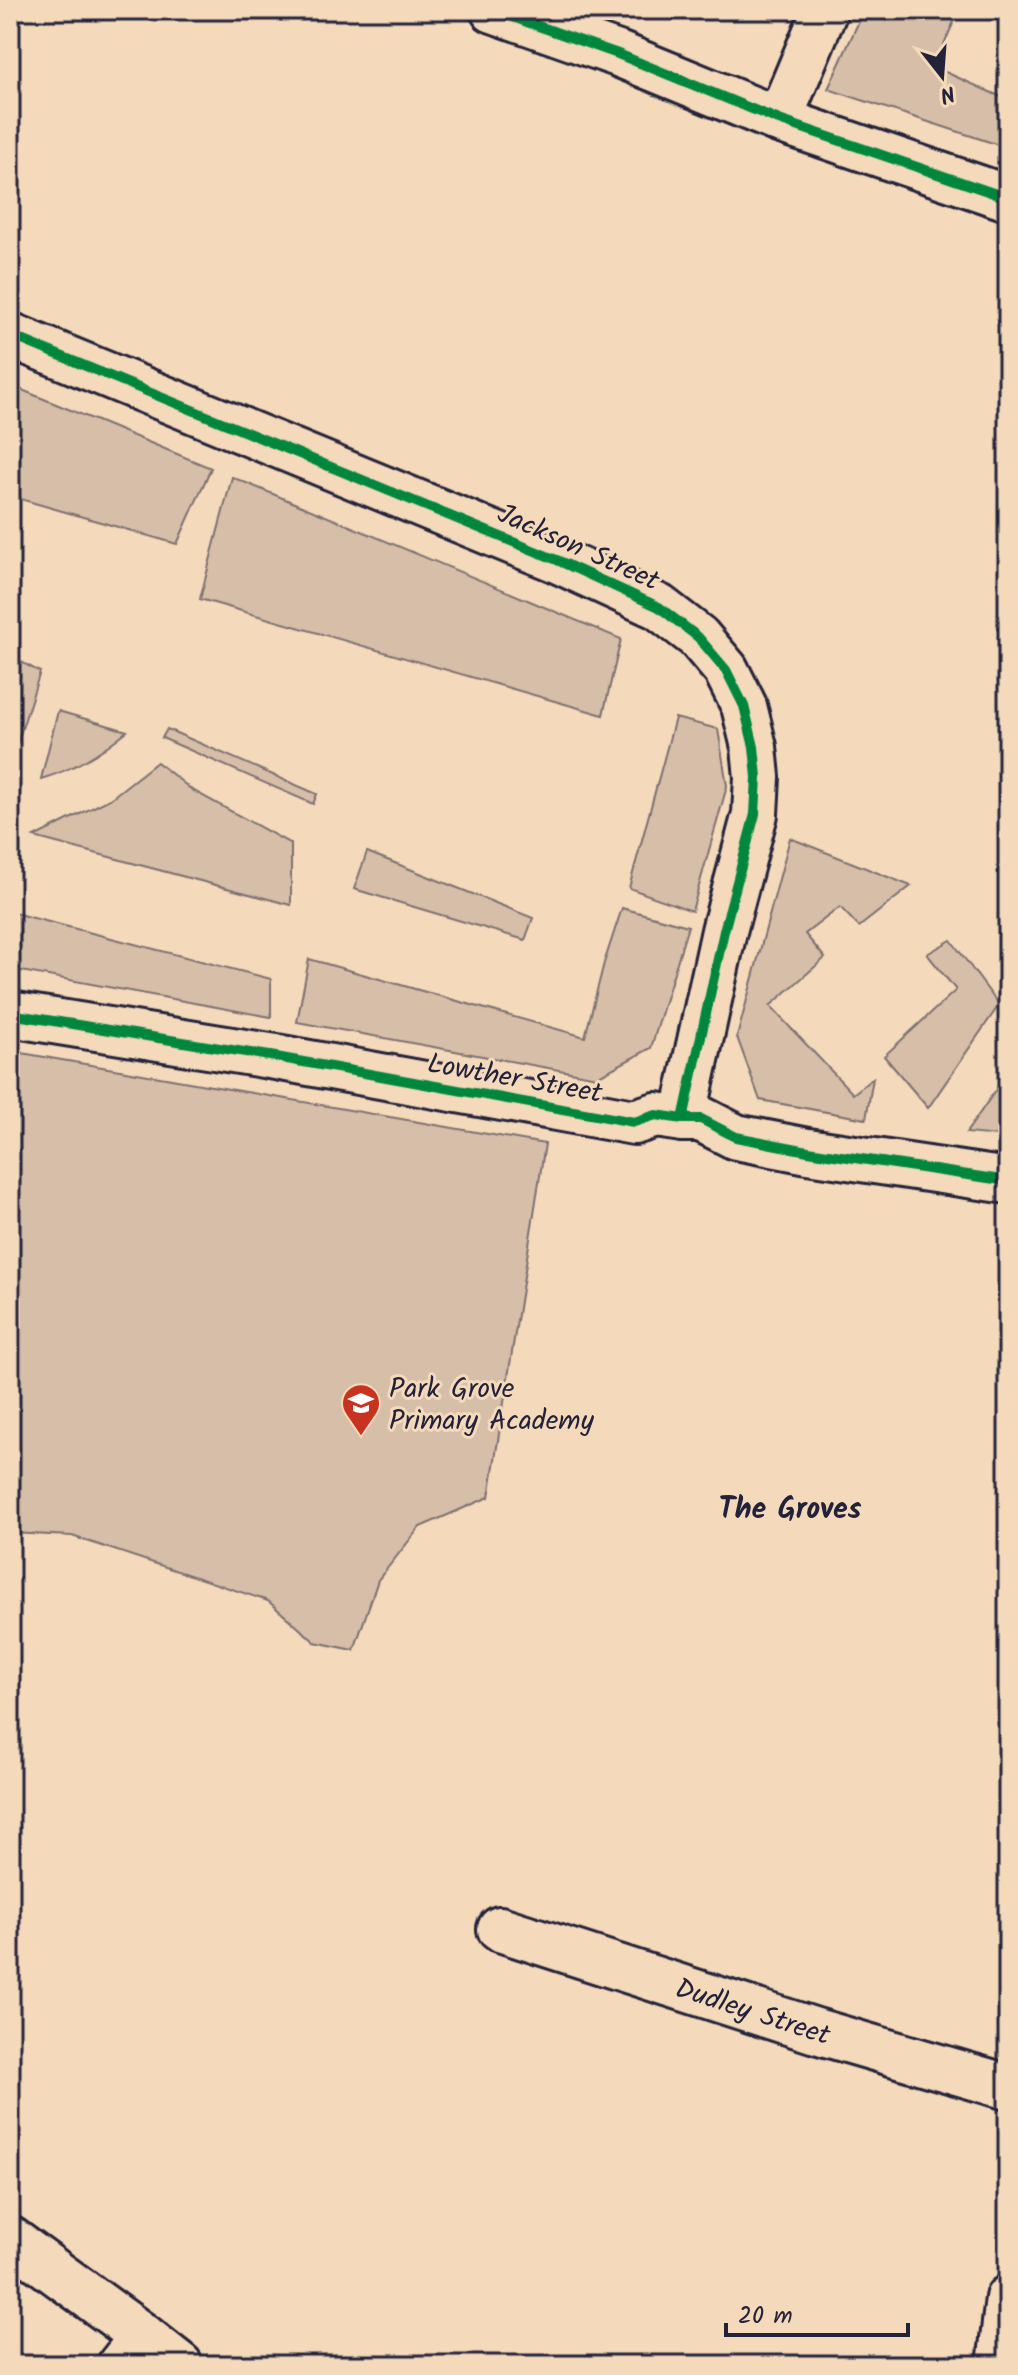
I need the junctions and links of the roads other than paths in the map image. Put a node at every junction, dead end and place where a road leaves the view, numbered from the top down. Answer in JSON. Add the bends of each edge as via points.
{"nodes":[{"id":1,"x":493,"y":10,"type":"edge"},
{"id":2,"x":825,"y":10,"type":"edge"},
{"id":3,"x":779,"y":120,"type":"junction"},
{"id":4,"x":1008,"y":198,"type":"edge"},
{"id":5,"x":10,"y":335,"type":"edge"},
{"id":6,"x":10,"y":1014,"type":"edge"},
{"id":7,"x":683,"y":1119,"type":"junction"},
{"id":8,"x":1008,"y":1181,"type":"edge"},
{"id":9,"x":500,"y":1929,"type":"dead end"},
{"id":10,"x":1008,"y":2087,"type":"edge"},
{"id":11,"x":10,"y":2239,"type":"edge"},
{"id":12,"x":1008,"y":2298,"type":"edge"},
{"id":13,"x":132,"y":2350,"type":"edge"},
{"id":14,"x":180,"y":2365,"type":"edge"},
{"id":15,"x":1000,"y":2365,"type":"edge"}],
"edges":[{"from":1,"to":3,"type":"street"},
{"from":2,"to":3,"type":"street"},
{"from":3,"to":4,"type":"street"},
{"from":5,"to":7,"type":"street","name":"Jackson Street","via":[[557,560],[659,607],[698,637],[726,670],[744,706],[757,777],[755,814]]},
{"from":6,"to":7,"type":"street","name":"Lowther Street","via":[[634,1122],[656,1115]]},
{"from":7,"to":8,"type":"street","name":"Lowther Street","via":[[701,1119],[736,1137],[808,1151]]},
{"from":9,"to":10,"type":"street","name":"Dudley Street"},
{"from":11,"to":13,"type":"street"},
{"from":12,"to":15,"type":"street"},
{"from":13,"to":14,"type":"street"}]}
